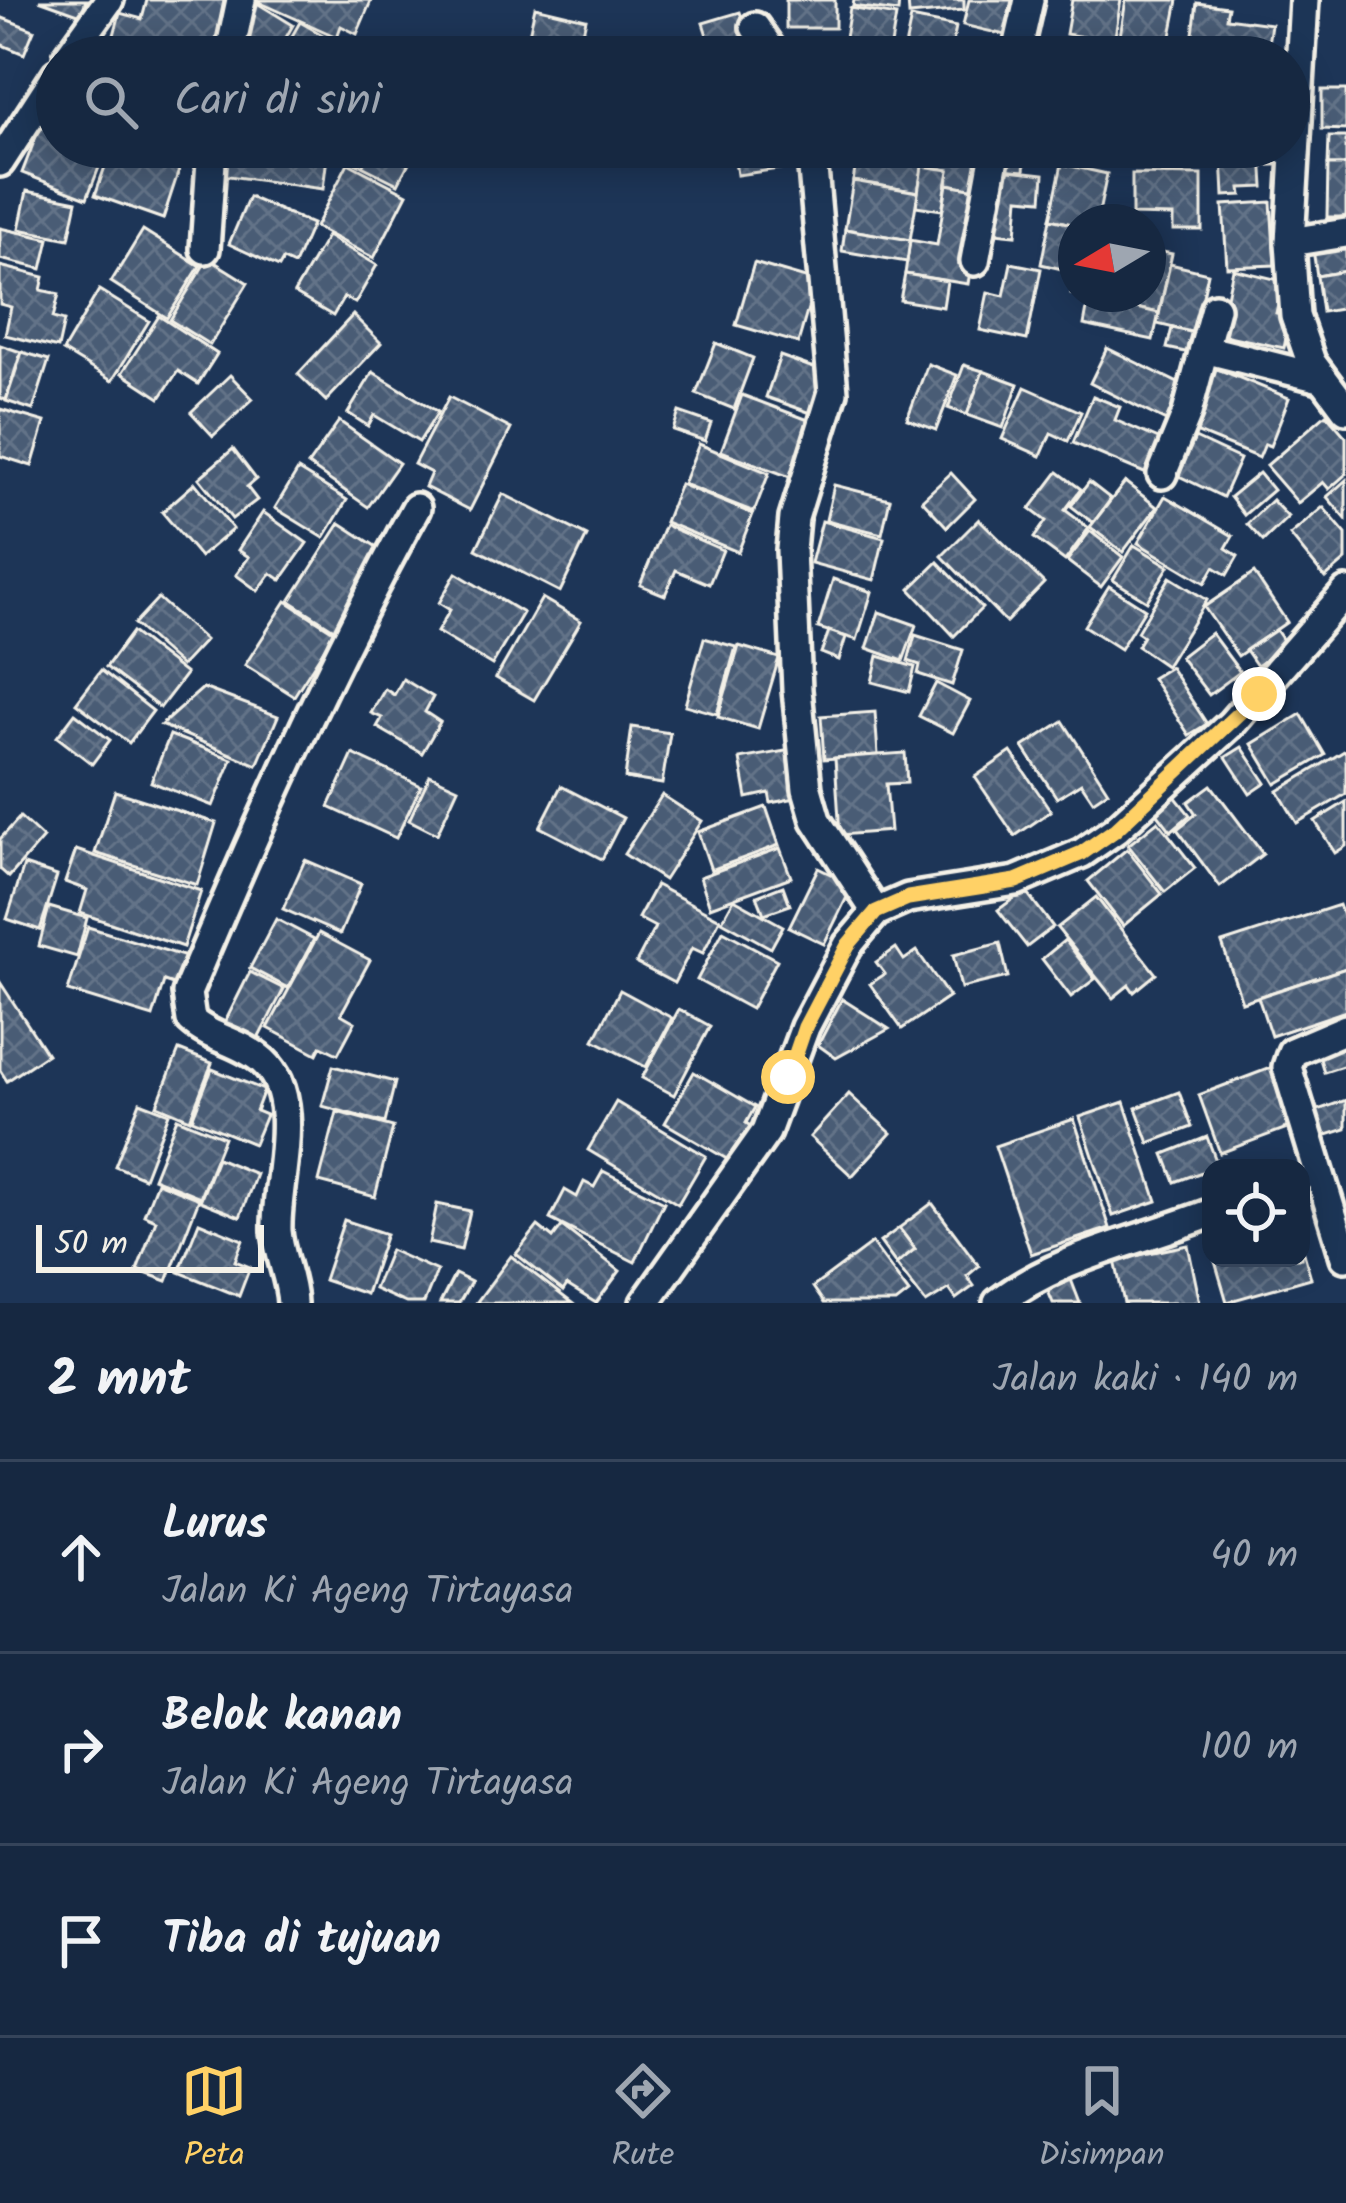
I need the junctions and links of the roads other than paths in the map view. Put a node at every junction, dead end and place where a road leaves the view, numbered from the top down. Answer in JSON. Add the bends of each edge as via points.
{"nodes":[{"id":1,"x":110,"y":0,"type":"edge"},
{"id":2,"x":241,"y":0,"type":"edge"},
{"id":3,"x":1029,"y":0,"type":"edge"},
{"id":4,"x":1304,"y":0,"type":"edge"},
{"id":5,"x":755,"y":26,"type":"dead end"},
{"id":6,"x":83,"y":36,"type":"edge"},
{"id":7,"x":233,"y":36,"type":"edge"},
{"id":8,"x":762,"y":36,"type":"edge"},
{"id":9,"x":1021,"y":36,"type":"edge"},
{"id":10,"x":1302,"y":36,"type":"edge"},
{"id":11,"x":36,"y":106,"type":"edge"},
{"id":12,"x":0,"y":162,"type":"edge"},
{"id":13,"x":211,"y":168,"type":"edge"},
{"id":14,"x":813,"y":168,"type":"edge"},
{"id":15,"x":992,"y":168,"type":"edge"},
{"id":16,"x":1293,"y":168,"type":"edge"},
{"id":17,"x":1346,"y":233,"type":"edge"},
{"id":18,"x":1290,"y":242,"type":"junction"},
{"id":19,"x":205,"y":249,"type":"dead end"},
{"id":20,"x":975,"y":261,"type":"dead end"},
{"id":21,"x":1215,"y":308,"type":"dead end"},
{"id":22,"x":1204,"y":349,"type":"junction"},
{"id":23,"x":1320,"y":378,"type":"junction"},
{"id":24,"x":1346,"y":409,"type":"edge"},
{"id":25,"x":1162,"y":473,"type":"dead end"},
{"id":26,"x":416,"y":508,"type":"dead end"},
{"id":27,"x":1346,"y":592,"type":"edge"},
{"id":28,"x":876,"y":912,"type":"junction"},
{"id":29,"x":1346,"y":1029,"type":"edge"},
{"id":30,"x":1306,"y":1159,"type":"edge"},
{"id":31,"x":1310,"y":1175,"type":"edge"},
{"id":32,"x":1202,"y":1217,"type":"edge"},
{"id":33,"x":1345,"y":1257,"type":"edge"},
{"id":34,"x":292,"y":1303,"type":"edge"},
{"id":35,"x":645,"y":1303,"type":"edge"},
{"id":36,"x":998,"y":1303,"type":"edge"}],
"edges":[{"from":1,"to":6,"type":"street"},
{"from":2,"to":7,"type":"street"},
{"from":3,"to":9,"type":"street"},
{"from":4,"to":10,"type":"street"},
{"from":5,"to":8,"type":"street"},
{"from":11,"to":12,"type":"street"},
{"from":13,"to":19,"type":"street"},
{"from":14,"to":28,"type":"street","via":[[833,392],[794,518],[797,690],[816,820]]},
{"from":15,"to":20,"type":"street"},
{"from":16,"to":18,"type":"street"},
{"from":17,"to":18,"type":"street"},
{"from":18,"to":23,"type":"street","via":[[1295,316]]},
{"from":21,"to":22,"type":"street"},
{"from":22,"to":23,"type":"street"},
{"from":22,"to":25,"type":"street"},
{"from":23,"to":24,"type":"street"},
{"from":26,"to":34,"type":"street","via":[[275,783],[187,993],[190,1020],[265,1062],[278,1085],[284,1158],[277,1234]]},
{"from":27,"to":28,"type":"street","via":[[1231,724],[1099,842],[1016,881],[908,898]]},
{"from":28,"to":35,"type":"street","via":[[848,945],[805,1027],[766,1132]]},
{"from":29,"to":30,"type":"street","via":[[1288,1058]]},
{"from":31,"to":33,"type":"street"},
{"from":32,"to":36,"type":"street","via":[[1058,1268]]}]}
